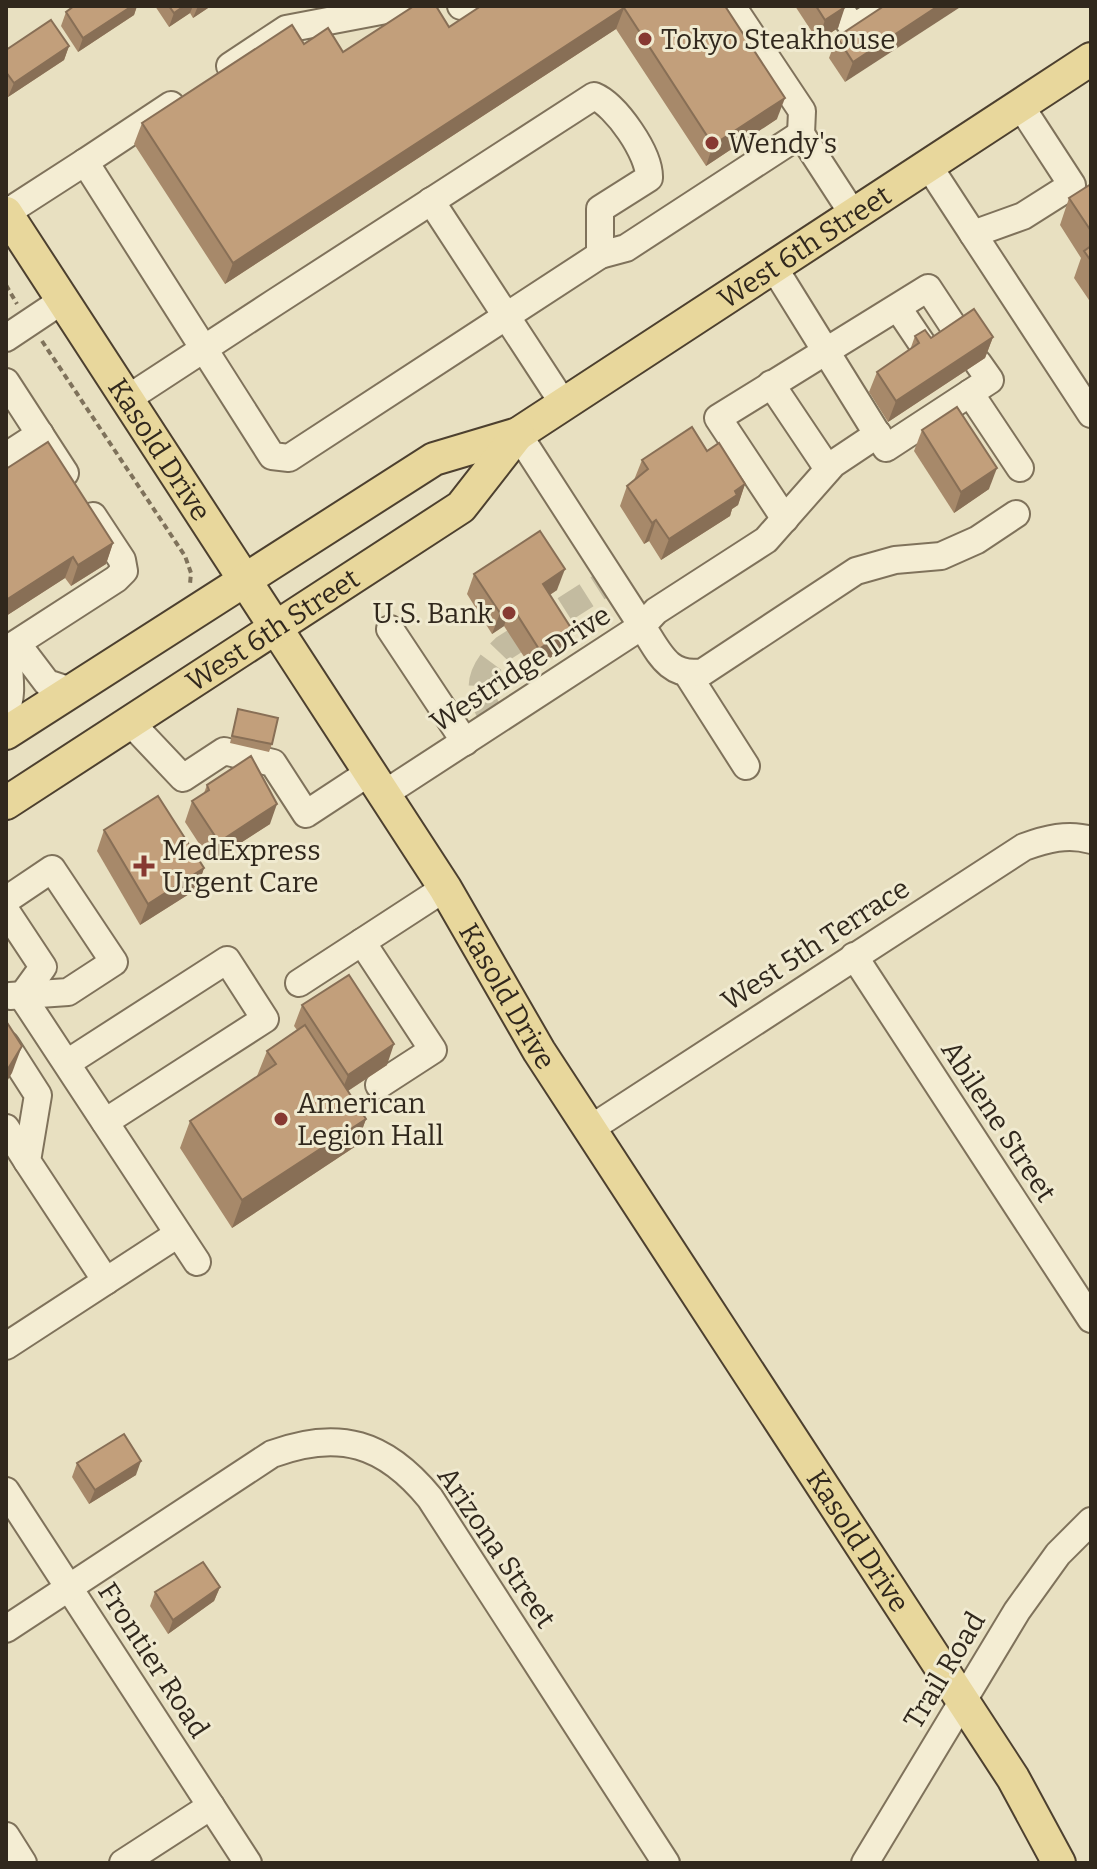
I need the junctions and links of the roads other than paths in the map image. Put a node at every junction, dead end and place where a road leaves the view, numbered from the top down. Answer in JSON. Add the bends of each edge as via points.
{"nodes":[{"id":1,"x":407,"y":6,"type":"edge"},
{"id":2,"x":732,"y":6,"type":"edge"},
{"id":3,"x":838,"y":6,"type":"edge"},
{"id":4,"x":887,"y":6,"type":"edge"},
{"id":5,"x":1091,"y":59,"type":"edge"},
{"id":6,"x":1020,"y":105,"type":"junction"},
{"id":7,"x":801,"y":134,"type":"junction"},
{"id":8,"x":85,"y":162,"type":"junction"},
{"id":9,"x":928,"y":165,"type":"junction"},
{"id":10,"x":431,"y":201,"type":"junction"},
{"id":11,"x":6,"y":213,"type":"edge"},
{"id":12,"x":853,"y":214,"type":"junction"},
{"id":13,"x":973,"y":234,"type":"junction"},
{"id":14,"x":600,"y":255,"type":"junction"},
{"id":15,"x":773,"y":266,"type":"junction"},
{"id":16,"x":913,"y":298,"type":"junction"},
{"id":17,"x":63,"y":300,"type":"junction"},
{"id":18,"x":506,"y":316,"type":"junction"},
{"id":19,"x":6,"y":338,"type":"edge"},
{"id":20,"x":203,"y":349,"type":"junction"},
{"id":21,"x":826,"y":351,"type":"junction"},
{"id":22,"x":6,"y":382,"type":"edge"},
{"id":23,"x":771,"y":384,"type":"junction"},
{"id":24,"x":127,"y":399,"type":"junction"},
{"id":25,"x":563,"y":403,"type":"junction"},
{"id":26,"x":1091,"y":414,"type":"edge"},
{"id":27,"x":40,"y":434,"type":"junction"},
{"id":28,"x":518,"y":434,"type":"junction"},
{"id":29,"x":878,"y":434,"type":"junction"},
{"id":30,"x":6,"y":456,"type":"edge"},
{"id":31,"x":1020,"y":468,"type":"dead end"},
{"id":32,"x":828,"y":469,"type":"junction"},
{"id":33,"x":1016,"y":514,"type":"dead end"},
{"id":34,"x":785,"y":519,"type":"junction"},
{"id":35,"x":245,"y":580,"type":"junction"},
{"id":36,"x":642,"y":626,"type":"junction"},
{"id":37,"x":275,"y":627,"type":"junction"},
{"id":38,"x":390,"y":629,"type":"dead end"},
{"id":39,"x":8,"y":649,"type":"edge"},
{"id":40,"x":688,"y":675,"type":"junction"},
{"id":41,"x":71,"y":691,"type":"junction"},
{"id":42,"x":6,"y":711,"type":"edge"},
{"id":43,"x":130,"y":722,"type":"junction"},
{"id":44,"x":6,"y":733,"type":"edge"},
{"id":45,"x":465,"y":742,"type":"junction"},
{"id":46,"x":746,"y":766,"type":"dead end"},
{"id":47,"x":377,"y":783,"type":"junction"},
{"id":48,"x":6,"y":803,"type":"edge"},
{"id":49,"x":1087,"y":839,"type":"edge"},
{"id":50,"x":445,"y":888,"type":"junction"},
{"id":51,"x":6,"y":900,"type":"edge"},
{"id":52,"x":6,"y":911,"type":"edge"},
{"id":53,"x":362,"y":942,"type":"junction"},
{"id":54,"x":854,"y":956,"type":"junction"},
{"id":55,"x":299,"y":983,"type":"dead end"},
{"id":56,"x":14,"y":996,"type":"edge"},
{"id":57,"x":6,"y":1045,"type":"edge"},
{"id":58,"x":67,"y":1063,"type":"junction"},
{"id":59,"x":379,"y":1085,"type":"dead end"},
{"id":60,"x":105,"y":1122,"type":"junction"},
{"id":61,"x":6,"y":1128,"type":"edge"},
{"id":62,"x":590,"y":1129,"type":"junction"},
{"id":63,"x":27,"y":1161,"type":"junction"},
{"id":64,"x":178,"y":1234,"type":"junction"},
{"id":65,"x":197,"y":1262,"type":"dead end"},
{"id":66,"x":106,"y":1281,"type":"junction"},
{"id":67,"x":1091,"y":1319,"type":"edge"},
{"id":68,"x":6,"y":1346,"type":"edge"},
{"id":69,"x":6,"y":1491,"type":"edge"},
{"id":70,"x":1091,"y":1521,"type":"edge"},
{"id":71,"x":69,"y":1588,"type":"junction"},
{"id":72,"x":6,"y":1629,"type":"edge"},
{"id":73,"x":963,"y":1701,"type":"junction"},
{"id":74,"x":1013,"y":1778,"type":"junction"},
{"id":75,"x":211,"y":1806,"type":"junction"},
{"id":76,"x":6,"y":1836,"type":"edge"},
{"id":77,"x":23,"y":1863,"type":"edge"},
{"id":78,"x":123,"y":1863,"type":"edge"},
{"id":79,"x":248,"y":1863,"type":"edge"},
{"id":80,"x":666,"y":1863,"type":"edge"},
{"id":81,"x":865,"y":1863,"type":"edge"},
{"id":82,"x":1059,"y":1863,"type":"edge"},
{"id":83,"x":1085,"y":1863,"type":"edge"}],
"edges":[{"from":1,"to":8,"type":"street","via":[[286,29]]},
{"from":2,"to":7,"type":"street","via":[[802,111]]},
{"from":3,"to":4,"type":"street","via":[[853,28]]},
{"from":5,"to":6,"type":"main road","name":"West 6th Street"},
{"from":6,"to":9,"type":"main road","name":"West 6th Street"},
{"from":6,"to":13,"type":"street","via":[[1072,185],[1023,216]]},
{"from":7,"to":12,"type":"street"},
{"from":7,"to":14,"type":"street","via":[[626,248]]},
{"from":8,"to":11,"type":"street"},
{"from":8,"to":20,"type":"street"},
{"from":9,"to":12,"type":"main road","name":"West 6th Street"},
{"from":9,"to":13,"type":"street"},
{"from":10,"to":14,"type":"street","via":[[594,96],[609,102],[650,164],[649,178],[600,209]]},
{"from":10,"to":18,"type":"street"},
{"from":10,"to":20,"type":"street"},
{"from":11,"to":17,"type":"main road","name":"Kasold Drive"},
{"from":12,"to":15,"type":"main road","name":"West 6th Street"},
{"from":13,"to":26,"type":"street"},
{"from":14,"to":18,"type":"street"},
{"from":15,"to":21,"type":"street"},
{"from":15,"to":25,"type":"main road","name":"West 6th Street"},
{"from":16,"to":16,"type":"street","via":[[944,344]]},
{"from":16,"to":21,"type":"street"},
{"from":17,"to":19,"type":"street"},
{"from":17,"to":24,"type":"main road","name":"Kasold Drive"},
{"from":18,"to":20,"type":"street","via":[[289,458],[272,456]]},
{"from":18,"to":25,"type":"street"},
{"from":20,"to":24,"type":"street"},
{"from":21,"to":23,"type":"street"},
{"from":21,"to":29,"type":"street"},
{"from":22,"to":27,"type":"street"},
{"from":23,"to":32,"type":"street"},
{"from":23,"to":34,"type":"street","via":[[718,418]]},
{"from":24,"to":35,"type":"main road","name":"Kasold Drive"},
{"from":25,"to":28,"type":"main road","name":"West 6th Street"},
{"from":27,"to":30,"type":"street"},
{"from":27,"to":39,"type":"street","via":[[122,560],[124,571]]},
{"from":28,"to":35,"type":"main road","name":"West 6th Street","via":[[434,459]]},
{"from":28,"to":36,"type":"street"},
{"from":28,"to":37,"type":"main road","name":"West 6th Street","via":[[461,507]]},
{"from":29,"to":31,"type":"street","via":[[886,448],[969,383]]},
{"from":29,"to":32,"type":"street"},
{"from":32,"to":34,"type":"street"},
{"from":33,"to":40,"type":"street","via":[[941,556],[895,560],[856,571],[703,672]]},
{"from":34,"to":36,"type":"street","via":[[766,540],[656,611]]},
{"from":35,"to":37,"type":"main road","name":"Kasold Drive"},
{"from":35,"to":41,"type":"main road","name":"West 6th Street"},
{"from":36,"to":40,"type":"street","name":"Westridge Drive","via":[[668,666]]},
{"from":36,"to":45,"type":"street","name":"Westridge Drive"},
{"from":37,"to":43,"type":"main road","name":"West 6th Street"},
{"from":37,"to":47,"type":"main road","name":"Kasold Drive"},
{"from":38,"to":45,"type":"street"},
{"from":39,"to":41,"type":"street","via":[[25,654],[47,683]]},
{"from":39,"to":42,"type":"street","via":[[12,687]]},
{"from":40,"to":46,"type":"street","name":"Westridge Drive"},
{"from":41,"to":44,"type":"main road","name":"West 6th Street"},
{"from":43,"to":47,"type":"street","name":"Westridge Drive","via":[[183,778],[224,751],[273,763],[306,814]]},
{"from":43,"to":48,"type":"main road","name":"West 6th Street"},
{"from":45,"to":47,"type":"street","name":"Westridge Drive"},
{"from":47,"to":50,"type":"main road","name":"Kasold Drive"},
{"from":49,"to":54,"type":"street","name":"West 5th Terrace","via":[[1049,838],[1024,847]]},
{"from":50,"to":53,"type":"street"},
{"from":50,"to":62,"type":"main road","name":"Kasold Drive"},
{"from":51,"to":56,"type":"street","via":[[52,869],[114,962],[68,992]]},
{"from":52,"to":56,"type":"street","via":[[43,967]]},
{"from":53,"to":55,"type":"street"},
{"from":53,"to":59,"type":"street","via":[[433,1050]]},
{"from":54,"to":62,"type":"street","name":"West 5th Terrace"},
{"from":54,"to":67,"type":"street","name":"Abilene Street"},
{"from":56,"to":58,"type":"street"},
{"from":57,"to":63,"type":"street","via":[[38,1095]]},
{"from":58,"to":60,"type":"street"},
{"from":58,"to":60,"type":"street","via":[[227,960],[265,1019]]},
{"from":60,"to":64,"type":"street"},
{"from":61,"to":63,"type":"street"},
{"from":62,"to":73,"type":"main road","name":"Kasold Drive"},
{"from":63,"to":66,"type":"street"},
{"from":64,"to":65,"type":"street"},
{"from":64,"to":66,"type":"street"},
{"from":66,"to":68,"type":"street"},
{"from":69,"to":71,"type":"street","name":"Frontier Road"},
{"from":70,"to":73,"type":"street","name":"Trail Road","via":[[1058,1554],[1017,1611]]},
{"from":71,"to":72,"type":"street","name":"Arizona Street"},
{"from":71,"to":75,"type":"street","name":"Frontier Road"},
{"from":71,"to":80,"type":"street","name":"Arizona Street","via":[[272,1454],[295,1445],[361,1445],[389,1458],[430,1498]]},
{"from":73,"to":74,"type":"main road","name":"Kasold Drive"},
{"from":73,"to":81,"type":"street","name":"Trail Road"},
{"from":74,"to":82,"type":"main road","name":"Kasold Drive"},
{"from":74,"to":83,"type":"main road","name":"Kasold Drive"},
{"from":75,"to":78,"type":"street"},
{"from":75,"to":79,"type":"street","name":"Frontier Road"},
{"from":76,"to":77,"type":"street"}]}
